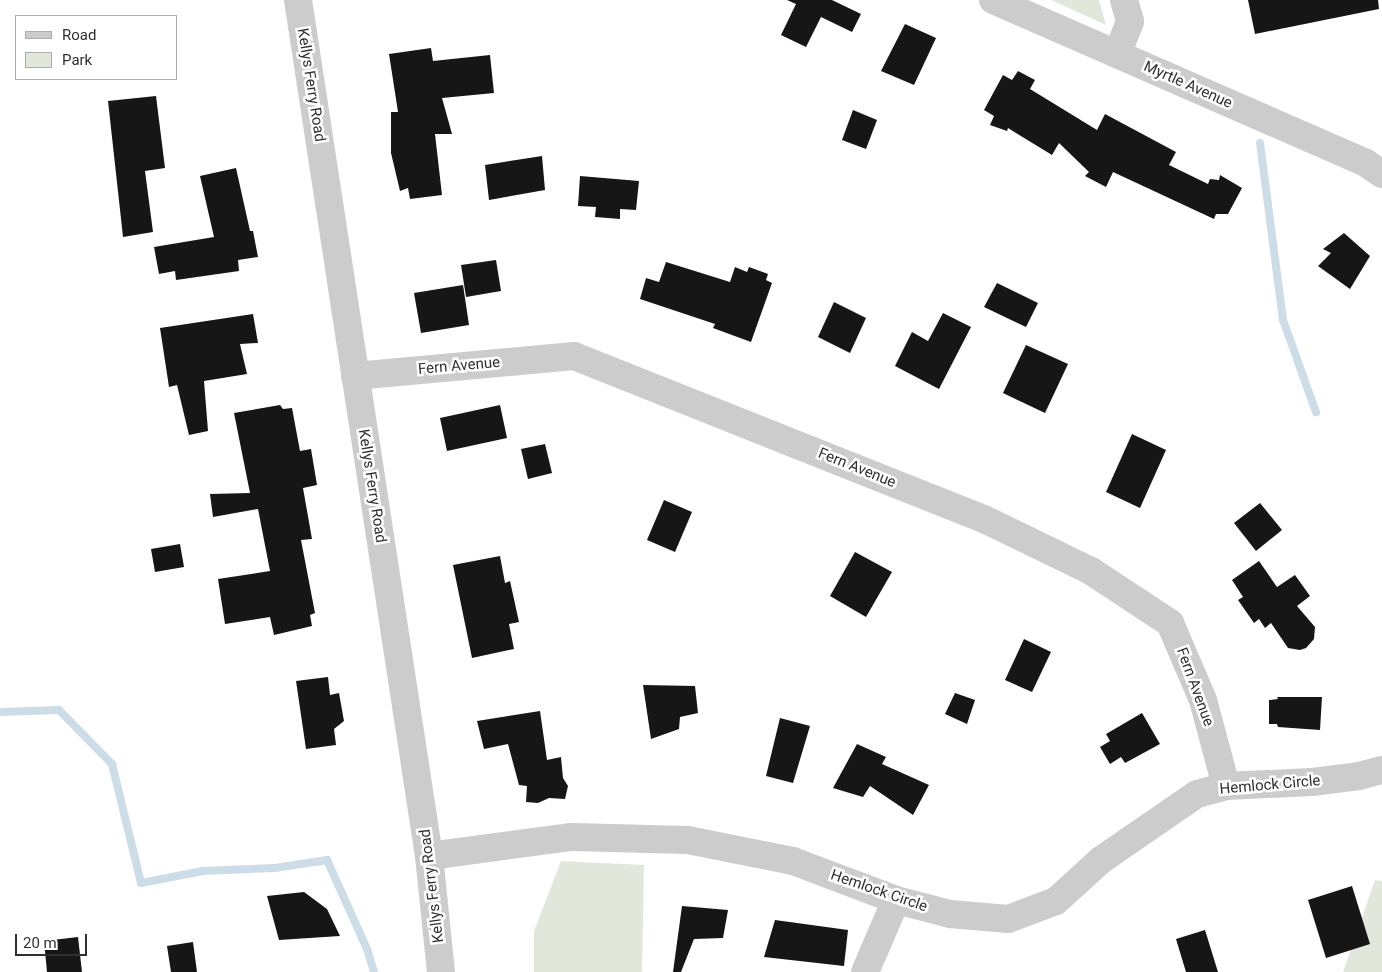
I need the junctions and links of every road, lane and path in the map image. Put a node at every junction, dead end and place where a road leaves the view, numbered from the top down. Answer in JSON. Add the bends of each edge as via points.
{"nodes":[{"id":1,"x":298,"y":0,"type":"edge"},
{"id":2,"x":993,"y":0,"type":"edge"},
{"id":3,"x":1124,"y":0,"type":"edge"},
{"id":4,"x":1117,"y":54,"type":"junction"},
{"id":5,"x":1382,"y":174,"type":"edge"},
{"id":6,"x":355,"y":376,"type":"junction"},
{"id":7,"x":1382,"y":770,"type":"edge"},
{"id":8,"x":1226,"y":786,"type":"junction"},
{"id":9,"x":429,"y":856,"type":"junction"},
{"id":10,"x":896,"y":900,"type":"junction"},
{"id":11,"x":441,"y":972,"type":"edge"},
{"id":12,"x":865,"y":972,"type":"edge"}],
"edges":[{"from":1,"to":6,"type":"street","name":"Kellys Ferry Road"},
{"from":2,"to":4,"type":"street","name":"Myrtle Avenue"},
{"from":3,"to":4,"type":"street","via":[[1130,22]]},
{"from":4,"to":5,"type":"street","name":"Myrtle Avenue","via":[[1366,163]]},
{"from":6,"to":8,"type":"street","name":"Fern Avenue","via":[[574,356],[984,519],[1091,570],[1170,623],[1203,700]]},
{"from":6,"to":9,"type":"street","name":"Kellys Ferry Road"},
{"from":7,"to":8,"type":"street","name":"Hemlock Circle","via":[[1312,782]]},
{"from":8,"to":10,"type":"street","name":"Hemlock Circle","via":[[1196,794],[1101,860],[1056,901],[1008,919],[950,914]]},
{"from":9,"to":10,"type":"street","name":"Hemlock Circle","via":[[572,837],[688,840],[793,861]]},
{"from":9,"to":11,"type":"street","name":"Kellys Ferry Road"},
{"from":10,"to":12,"type":"street"}]}
